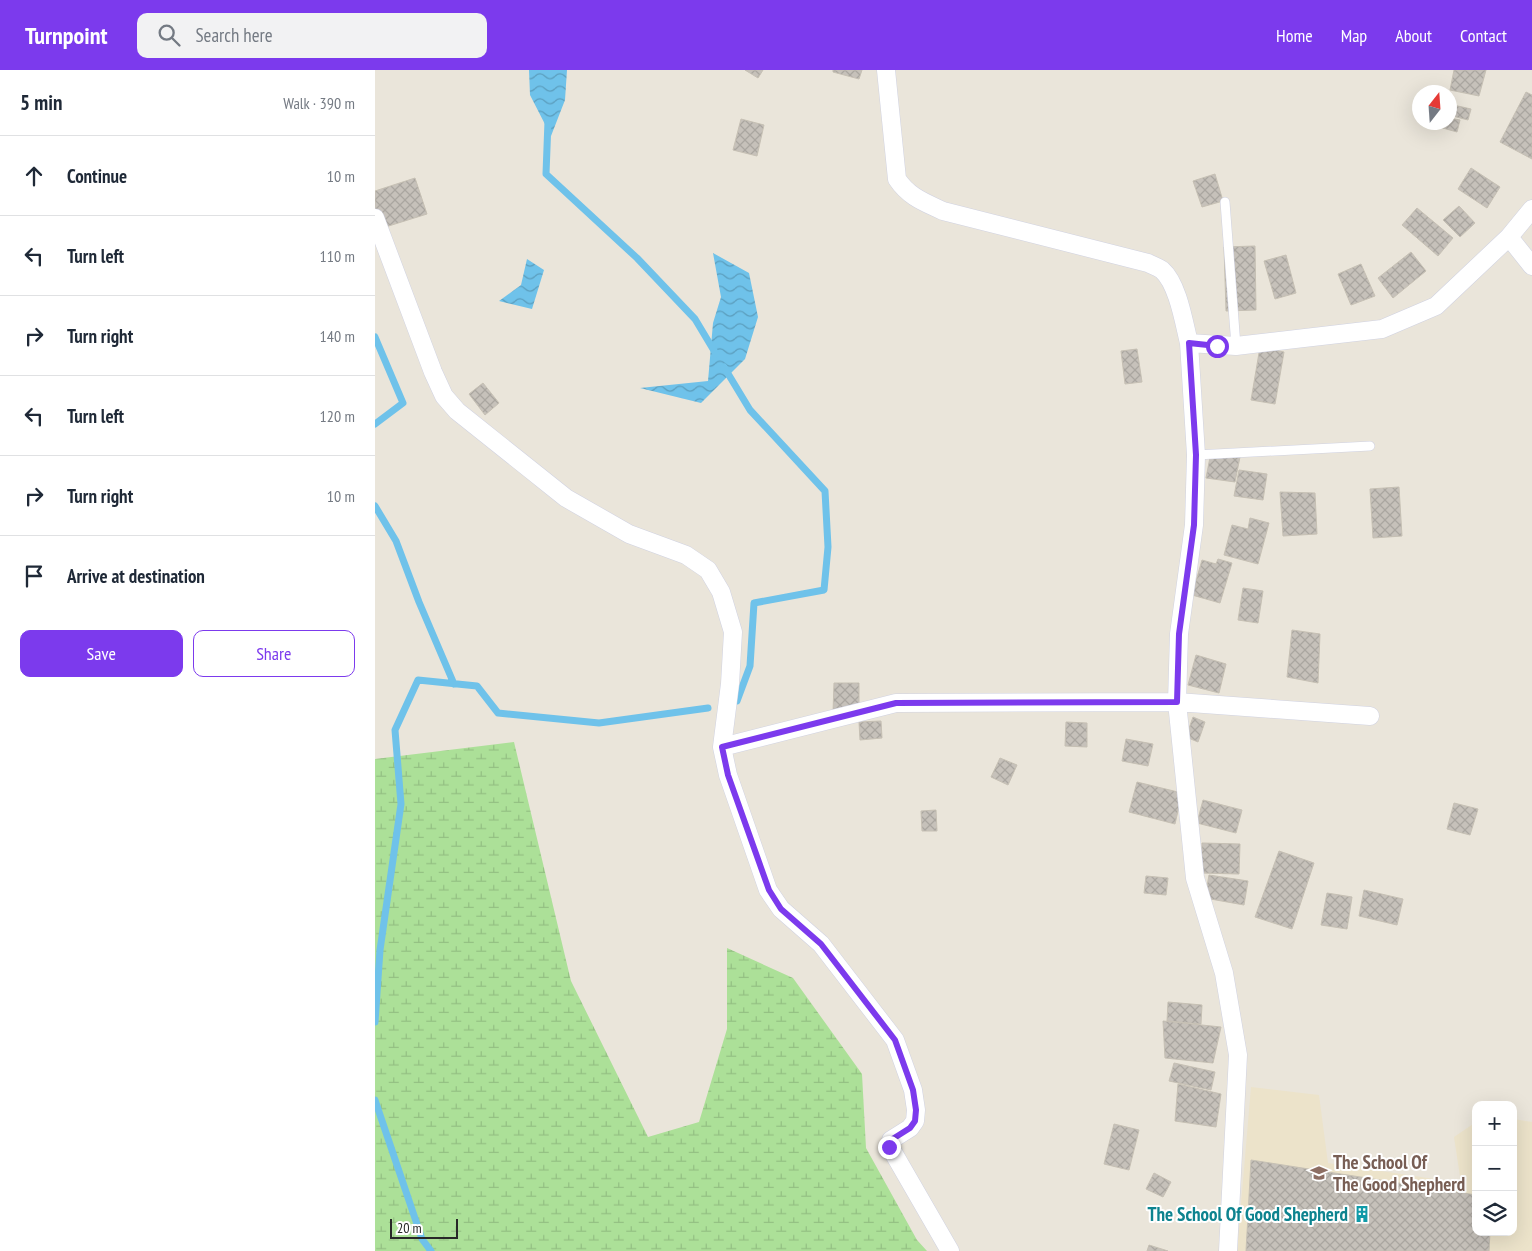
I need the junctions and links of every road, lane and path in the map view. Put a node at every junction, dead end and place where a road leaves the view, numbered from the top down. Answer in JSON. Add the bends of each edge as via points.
{"nodes":[{"id":1,"x":886,"y":70,"type":"edge"},
{"id":2,"x":1225,"y":202,"type":"dead end"},
{"id":3,"x":1532,"y":209,"type":"edge"},
{"id":4,"x":375,"y":218,"type":"edge"},
{"id":5,"x":1509,"y":237,"type":"junction"},
{"id":6,"x":1532,"y":266,"type":"edge"},
{"id":7,"x":1189,"y":343,"type":"junction"},
{"id":8,"x":1236,"y":346,"type":"junction"},
{"id":9,"x":1370,"y":446,"type":"dead end"},
{"id":10,"x":1196,"y":455,"type":"junction"},
{"id":11,"x":1177,"y":702,"type":"junction"},
{"id":12,"x":1369,"y":716,"type":"dead end"},
{"id":13,"x":722,"y":747,"type":"junction"},
{"id":14,"x":950,"y":1251,"type":"edge"},
{"id":15,"x":1228,"y":1251,"type":"edge"}],
"edges":[{"from":1,"to":7,"type":"street","via":[[897,179],[904,190],[943,210],[1148,263],[1162,271],[1171,284]]},
{"from":2,"to":8,"type":"lane"},
{"from":3,"to":5,"type":"street"},
{"from":4,"to":13,"type":"street","via":[[437,380],[444,396],[457,411],[566,498],[629,534],[686,555],[708,570],[721,592],[733,632]]},
{"from":5,"to":6,"type":"street"},
{"from":5,"to":8,"type":"street","via":[[1437,306],[1382,329]]},
{"from":7,"to":8,"type":"street"},
{"from":7,"to":10,"type":"street"},
{"from":9,"to":10,"type":"lane"},
{"from":10,"to":11,"type":"street","via":[[1194,525],[1179,634]]},
{"from":11,"to":12,"type":"street"},
{"from":11,"to":13,"type":"street","via":[[896,703]]},
{"from":11,"to":15,"type":"street","via":[[1195,878],[1224,974],[1239,1055]]},
{"from":13,"to":14,"type":"street","via":[[728,775],[769,890],[781,909],[821,944],[895,1040],[913,1090],[916,1110],[915,1121],[910,1128],[891,1140],[889,1147]]}]}
